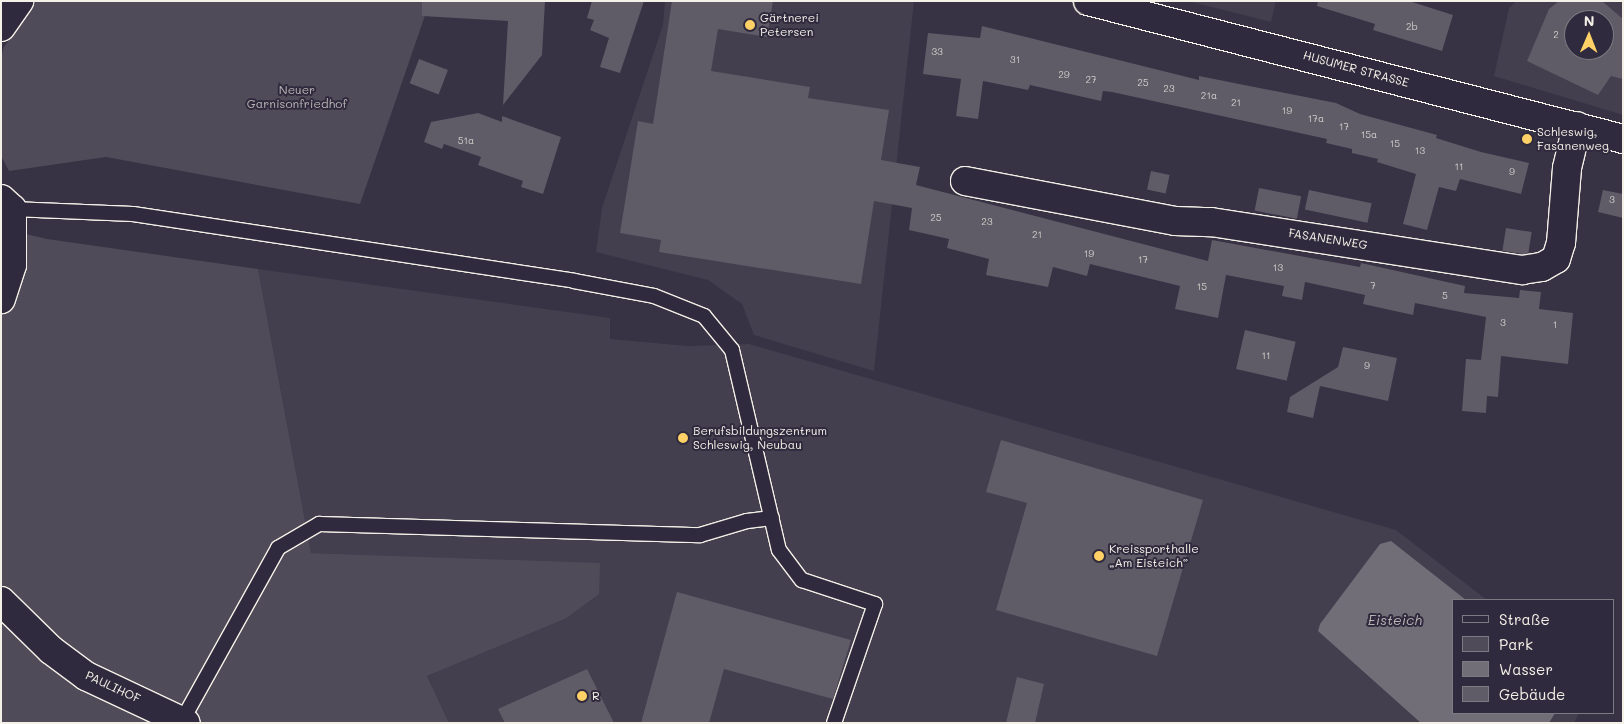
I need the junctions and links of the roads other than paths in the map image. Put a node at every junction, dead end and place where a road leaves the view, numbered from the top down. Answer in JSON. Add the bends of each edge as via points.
{"nodes":[{"id":1,"x":19,"y":1,"type":"edge"},
{"id":2,"x":1088,"y":1,"type":"edge"},
{"id":3,"x":1,"y":27,"type":"edge"},
{"id":4,"x":1577,"y":126,"type":"junction"},
{"id":5,"x":1623,"y":139,"type":"edge"},
{"id":6,"x":965,"y":182,"type":"dead end"},
{"id":7,"x":7,"y":204,"type":"edge"},
{"id":8,"x":1,"y":299,"type":"edge"},
{"id":9,"x":772,"y":518,"type":"junction"},
{"id":10,"x":1,"y":602,"type":"edge"},
{"id":11,"x":184,"y":721,"type":"edge"},
{"id":12,"x":834,"y":723,"type":"edge"}],
"edges":[{"from":1,"to":3,"type":"street"},
{"from":2,"to":4,"type":"street","name":"HUSUMER STRASSE"},
{"from":4,"to":5,"type":"street","name":"HUSUMER STRASSE"},
{"from":4,"to":6,"type":"street","name":"FASANENWEG","via":[[1567,168],[1561,243],[1556,260],[1542,268],[1522,270],[1220,224],[1174,222]]},
{"from":7,"to":8,"type":"street","via":[[12,265]]},
{"from":7,"to":9,"type":"lane","via":[[133,214],[574,281],[654,296],[704,316],[732,350]]},
{"from":9,"to":11,"type":"lane","via":[[747,521],[700,535],[319,524],[278,548]]},
{"from":9,"to":12,"type":"lane","via":[[779,550],[802,580],[875,604]]},
{"from":10,"to":11,"type":"street","name":"PAULIHOF","via":[[51,650],[86,676]]}]}
